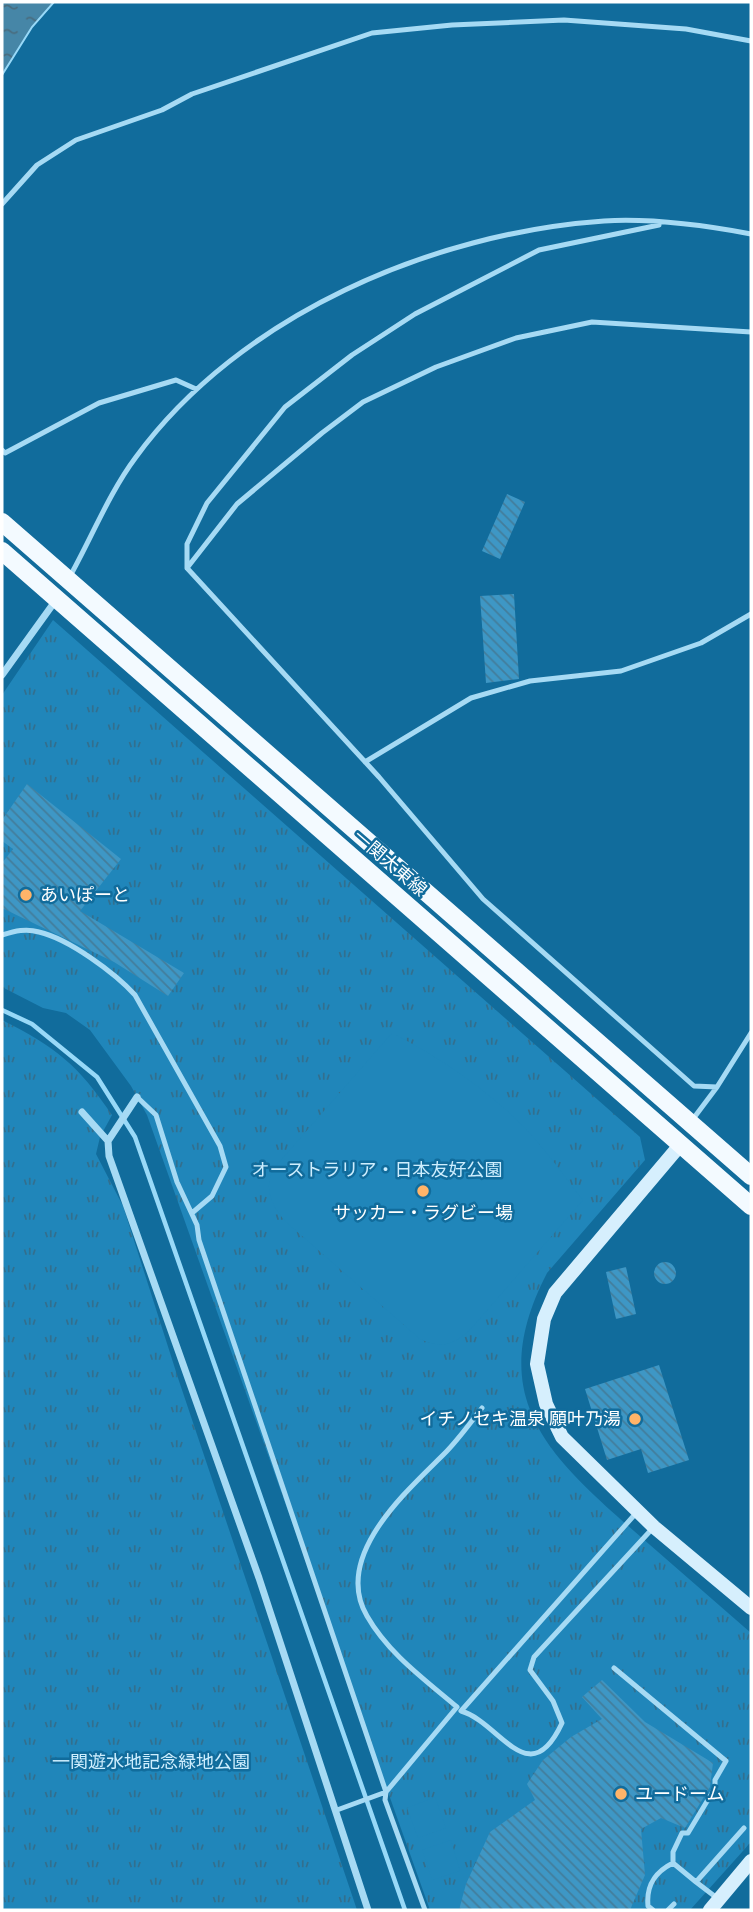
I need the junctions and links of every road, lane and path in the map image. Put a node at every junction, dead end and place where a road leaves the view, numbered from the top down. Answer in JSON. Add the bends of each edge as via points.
{"nodes":[{"id":1,"x":751,"y":41,"type":"edge"},
{"id":2,"x":2,"y":204,"type":"edge"},
{"id":3,"x":669,"y":223,"type":"junction"},
{"id":4,"x":751,"y":234,"type":"edge"},
{"id":5,"x":751,"y":332,"type":"edge"},
{"id":6,"x":196,"y":389,"type":"junction"},
{"id":7,"x":2,"y":450,"type":"edge"},
{"id":8,"x":2,"y":522,"type":"edge"},
{"id":9,"x":2,"y":551,"type":"edge"},
{"id":10,"x":187,"y":568,"type":"junction"},
{"id":11,"x":68,"y":580,"type":"junction"},
{"id":12,"x":56,"y":599,"type":"junction"},
{"id":13,"x":751,"y":614,"type":"edge"},
{"id":14,"x":2,"y":675,"type":"edge"},
{"id":15,"x":365,"y":762,"type":"junction"},
{"id":16,"x":2,"y":935,"type":"edge"},
{"id":17,"x":751,"y":1033,"type":"edge"},
{"id":18,"x":717,"y":1087,"type":"junction"},
{"id":19,"x":137,"y":1097,"type":"joint"},
{"id":20,"x":82,"y":1112,"type":"dead end"},
{"id":21,"x":690,"y":1123,"type":"junction"},
{"id":22,"x":108,"y":1141,"type":"junction"},
{"id":23,"x":681,"y":1144,"type":"junction"},
{"id":24,"x":751,"y":1176,"type":"edge"},
{"id":25,"x":751,"y":1206,"type":"edge"},
{"id":26,"x":192,"y":1213,"type":"junction"},
{"id":27,"x":482,"y":1408,"type":"dead end"},
{"id":28,"x":638,"y":1511,"type":"junction"},
{"id":29,"x":654,"y":1527,"type":"junction"},
{"id":30,"x":751,"y":1608,"type":"edge"},
{"id":31,"x":614,"y":1668,"type":"dead end"},
{"id":32,"x":386,"y":1792,"type":"junction"},
{"id":33,"x":337,"y":1810,"type":"junction"},
{"id":34,"x":744,"y":1828,"type":"dead end"},
{"id":35,"x":751,"y":1861,"type":"edge"},
{"id":36,"x":673,"y":1863,"type":"junction"},
{"id":37,"x":696,"y":1882,"type":"junction"},
{"id":38,"x":674,"y":1904,"type":"dead end"},
{"id":39,"x":715,"y":1905,"type":"edge"},
{"id":40,"x":368,"y":1910,"type":"edge"},
{"id":41,"x":425,"y":1910,"type":"edge"},
{"id":42,"x":653,"y":1910,"type":"edge"},
{"id":43,"x":668,"y":1910,"type":"edge"}],
"edges":[{"from":1,"to":2,"type":"lane","via":[[686,29],[564,20],[372,33],[192,93],[162,110],[76,140],[37,164]]},
{"from":3,"to":4,"type":"lane"},
{"from":3,"to":6,"type":"lane","via":[[606,221],[515,231],[425,256],[336,294],[267,336]]},
{"from":3,"to":10,"type":"lane","via":[[539,250],[415,314],[352,355],[285,407],[207,503],[187,544]]},
{"from":5,"to":10,"type":"lane","via":[[593,322],[516,338],[436,367],[363,402],[322,433],[237,504]]},
{"from":6,"to":7,"type":"lane","via":[[176,380],[159,383],[99,403],[5,453]]},
{"from":6,"to":11,"type":"lane","via":[[135,458]]},
{"from":8,"to":11,"type":"main road","name":"一関大東線"},
{"from":9,"to":12,"type":"main road","name":"一関大東線"},
{"from":10,"to":15,"type":"lane"},
{"from":11,"to":21,"type":"main road","name":"一関大東線"},
{"from":12,"to":14,"type":"street"},
{"from":12,"to":23,"type":"main road","name":"一関大東線"},
{"from":13,"to":15,"type":"lane","via":[[701,643],[621,671],[530,681],[471,698]]},
{"from":15,"to":18,"type":"lane","via":[[483,900],[694,1086]]},
{"from":16,"to":26,"type":"lane","via":[[20,929],[41,932],[119,977],[135,995],[220,1146],[226,1167],[212,1196]]},
{"from":17,"to":18,"type":"lane"},
{"from":18,"to":21,"type":"lane"},
{"from":19,"to":22,"type":"street"},
{"from":19,"to":26,"type":"lane","via":[[156,1115]]},
{"from":20,"to":22,"type":"street"},
{"from":21,"to":24,"type":"main road","name":"一関大東線"},
{"from":22,"to":33,"type":"street","via":[[109,1157]]},
{"from":23,"to":25,"type":"main road","name":"一関大東線"},
{"from":23,"to":28,"type":"street","via":[[555,1293],[539,1342],[537,1364],[543,1394],[562,1437]]},
{"from":26,"to":32,"type":"lane"},
{"from":27,"to":32,"type":"lane","via":[[370,1536],[360,1565],[365,1614],[408,1668],[457,1707]]},
{"from":28,"to":29,"type":"street"},
{"from":28,"to":29,"type":"lane","via":[[461,1711],[476,1716],[519,1753],[529,1756],[542,1751],[562,1723],[553,1701],[532,1676],[534,1657]]},
{"from":29,"to":30,"type":"street"},
{"from":31,"to":36,"type":"lane","via":[[726,1761],[688,1833],[682,1833]]},
{"from":32,"to":33,"type":"lane"},
{"from":32,"to":41,"type":"lane"},
{"from":33,"to":40,"type":"street"},
{"from":34,"to":37,"type":"lane"},
{"from":35,"to":39,"type":"street"},
{"from":36,"to":37,"type":"lane"},
{"from":36,"to":42,"type":"lane","via":[[662,1868],[647,1892]]},
{"from":37,"to":39,"type":"lane"},
{"from":38,"to":43,"type":"lane"}]}
